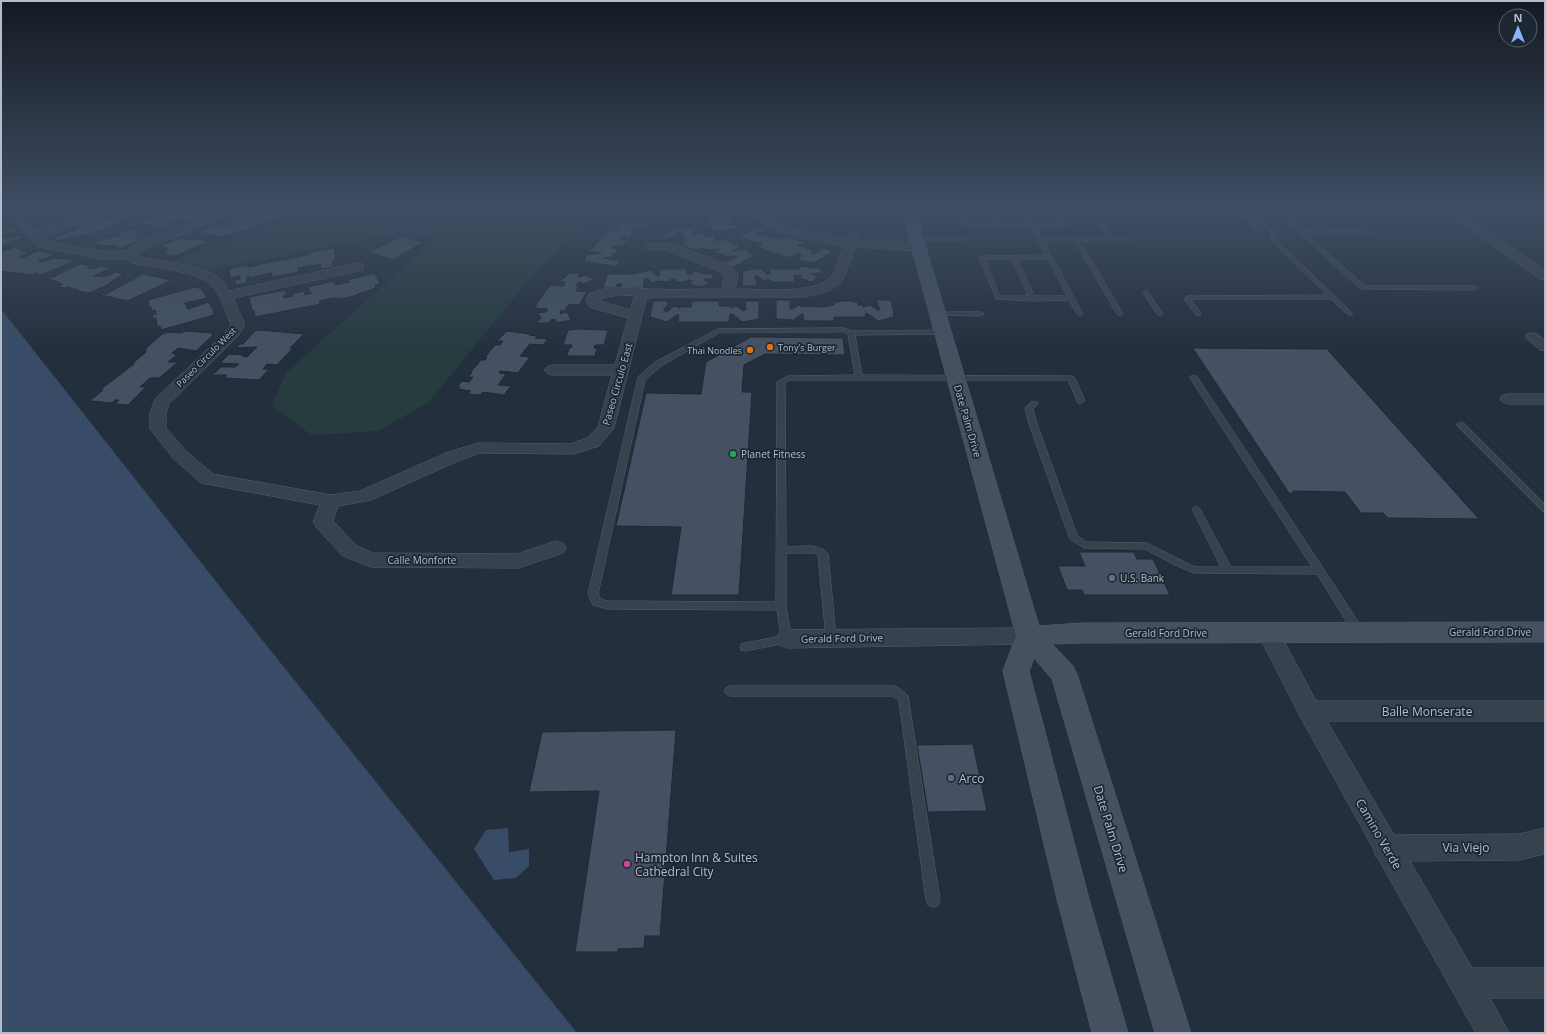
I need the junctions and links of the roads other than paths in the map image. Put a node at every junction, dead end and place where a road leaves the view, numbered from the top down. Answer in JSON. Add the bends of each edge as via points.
{"nodes":[{"id":1,"x":130,"y":255,"type":"edge"},
{"id":2,"x":691,"y":255,"type":"edge"},
{"id":3,"x":846,"y":255,"type":"edge"},
{"id":4,"x":921,"y":255,"type":"edge"},
{"id":5,"x":1085,"y":255,"type":"edge"},
{"id":6,"x":1290,"y":255,"type":"edge"},
{"id":7,"x":1327,"y":255,"type":"edge"},
{"id":8,"x":1515,"y":255,"type":"edge"},
{"id":9,"x":1014,"y":256,"type":"junction"},
{"id":10,"x":1048,"y":257,"type":"joint"},
{"id":11,"x":358,"y":267,"type":"dead end"},
{"id":12,"x":1545,"y":276,"type":"edge"},
{"id":13,"x":1474,"y":288,"type":"dead end"},
{"id":14,"x":649,"y":293,"type":"junction"},
{"id":15,"x":728,"y":293,"type":"junction"},
{"id":16,"x":1146,"y":293,"type":"dead end"},
{"id":17,"x":225,"y":296,"type":"junction"},
{"id":18,"x":1333,"y":297,"type":"junction"},
{"id":19,"x":1033,"y":298,"type":"junction"},
{"id":20,"x":1071,"y":298,"type":"junction"},
{"id":21,"x":938,"y":314,"type":"junction"},
{"id":22,"x":981,"y":314,"type":"dead end"},
{"id":23,"x":1080,"y":314,"type":"dead end"},
{"id":24,"x":1120,"y":314,"type":"dead end"},
{"id":25,"x":1160,"y":314,"type":"dead end"},
{"id":26,"x":1198,"y":314,"type":"dead end"},
{"id":27,"x":1350,"y":314,"type":"dead end"},
{"id":28,"x":635,"y":316,"type":"junction"},
{"id":29,"x":943,"y":332,"type":"junction"},
{"id":30,"x":852,"y":333,"type":"junction"},
{"id":31,"x":1532,"y":336,"type":"dead end"},
{"id":32,"x":1545,"y":347,"type":"edge"},
{"id":33,"x":552,"y":370,"type":"dead end"},
{"id":34,"x":622,"y":370,"type":"junction"},
{"id":35,"x":955,"y":376,"type":"junction"},
{"id":36,"x":859,"y":377,"type":"junction"},
{"id":37,"x":1194,"y":378,"type":"dead end"},
{"id":38,"x":1508,"y":399,"type":"dead end"},
{"id":39,"x":1545,"y":399,"type":"edge"},
{"id":40,"x":1081,"y":401,"type":"dead end"},
{"id":41,"x":1034,"y":404,"type":"dead end"},
{"id":42,"x":1461,"y":425,"type":"dead end"},
{"id":43,"x":331,"y":501,"type":"junction"},
{"id":44,"x":1196,"y":509,"type":"dead end"},
{"id":45,"x":1545,"y":509,"type":"edge"},
{"id":46,"x":556,"y":548,"type":"dead end"},
{"id":47,"x":781,"y":550,"type":"junction"},
{"id":48,"x":1228,"y":570,"type":"junction"},
{"id":49,"x":1320,"y":571,"type":"junction"},
{"id":50,"x":781,"y":606,"type":"junction"},
{"id":51,"x":1268,"y":632,"type":"junction"},
{"id":52,"x":1360,"y":632,"type":"junction"},
{"id":53,"x":1545,"y":632,"type":"edge"},
{"id":54,"x":1029,"y":636,"type":"junction"},
{"id":55,"x":831,"y":638,"type":"junction"},
{"id":56,"x":787,"y":639,"type":"junction"},
{"id":57,"x":745,"y":647,"type":"dead end"},
{"id":58,"x":730,"y":691,"type":"dead end"},
{"id":59,"x":1309,"y":710,"type":"junction"},
{"id":60,"x":1545,"y":711,"type":"edge"},
{"id":61,"x":1545,"y":841,"type":"edge"},
{"id":62,"x":1386,"y":848,"type":"junction"},
{"id":63,"x":933,"y":900,"type":"dead end"},
{"id":64,"x":1464,"y":983,"type":"junction"},
{"id":65,"x":1545,"y":983,"type":"edge"},
{"id":66,"x":1110,"y":1033,"type":"edge"},
{"id":67,"x":1173,"y":1033,"type":"edge"},
{"id":68,"x":1493,"y":1033,"type":"edge"}],
"edges":[{"from":1,"to":17,"type":"street","name":"Paseo Circulo West","via":[[136,260],[202,274],[213,279]]},
{"from":2,"to":15,"type":"street","via":[[726,269],[731,274]]},
{"from":3,"to":15,"type":"street","via":[[837,278],[824,288],[804,293]]},
{"from":4,"to":21,"type":"main road","name":"Date Palm Drive"},
{"from":5,"to":24,"type":"lane"},
{"from":6,"to":18,"type":"lane"},
{"from":7,"to":13,"type":"lane","via":[[1362,288]]},
{"from":8,"to":12,"type":"street"},
{"from":9,"to":10,"type":"lane"},
{"from":9,"to":19,"type":"lane"},
{"from":9,"to":19,"type":"lane","via":[[985,256],[982,259],[998,298]]},
{"from":10,"to":20,"type":"lane"},
{"from":11,"to":17,"type":"street"},
{"from":14,"to":15,"type":"street"},
{"from":14,"to":28,"type":"street","name":"Paseo Circulo East","via":[[640,298]]},
{"from":14,"to":28,"type":"street","via":[[601,293],[594,297],[594,304]]},
{"from":16,"to":25,"type":"lane"},
{"from":17,"to":43,"type":"street","name":"Paseo Circulo West","via":[[238,325],[232,334],[161,402],[158,429],[178,454],[207,479]]},
{"from":18,"to":26,"type":"lane","via":[[1189,297],[1187,299]]},
{"from":18,"to":27,"type":"lane"},
{"from":19,"to":20,"type":"lane"},
{"from":20,"to":23,"type":"lane"},
{"from":21,"to":22,"type":"lane"},
{"from":21,"to":29,"type":"main road","name":"Date Palm Drive"},
{"from":28,"to":34,"type":"street","name":"Paseo Circulo East"},
{"from":29,"to":30,"type":"lane"},
{"from":29,"to":35,"type":"main road","name":"Date Palm Drive"},
{"from":30,"to":36,"type":"lane"},
{"from":30,"to":50,"type":"lane","via":[[844,330],[722,330],[658,364],[641,379],[593,594],[597,602]]},
{"from":31,"to":32,"type":"street"},
{"from":33,"to":34,"type":"street"},
{"from":34,"to":43,"type":"street","name":"Paseo Circulo East","via":[[606,428],[593,442],[573,449],[478,448],[364,496]]},
{"from":35,"to":36,"type":"lane"},
{"from":35,"to":40,"type":"lane","via":[[1071,378]]},
{"from":35,"to":54,"type":"main road","name":"Date Palm Drive"},
{"from":36,"to":47,"type":"lane","via":[[788,378],[781,382]]},
{"from":37,"to":49,"type":"lane"},
{"from":38,"to":39,"type":"street"},
{"from":41,"to":48,"type":"lane","via":[[1029,408],[1033,424],[1073,537],[1084,545],[1147,546],[1194,570]]},
{"from":42,"to":45,"type":"lane"},
{"from":43,"to":46,"type":"street","name":"Calle Monforte","via":[[324,522],[350,551],[371,560],[518,560]]},
{"from":44,"to":48,"type":"lane"},
{"from":47,"to":50,"type":"lane"},
{"from":47,"to":55,"type":"lane","via":[[817,550],[823,554]]},
{"from":48,"to":49,"type":"lane"},
{"from":49,"to":52,"type":"lane"},
{"from":50,"to":56,"type":"lane"},
{"from":51,"to":52,"type":"main road","name":"Gerald Ford Drive"},
{"from":51,"to":54,"type":"main road","name":"Gerald Ford Drive"},
{"from":51,"to":59,"type":"street","name":"Camino Verde"},
{"from":52,"to":53,"type":"main road","name":"Gerald Ford Drive"},
{"from":54,"to":55,"type":"street","name":"Gerald Ford Drive"},
{"from":54,"to":66,"type":"main road","via":[[1016,671],[1073,899]]},
{"from":54,"to":67,"type":"main road","name":"Date Palm Drive","via":[[1064,674]]},
{"from":55,"to":56,"type":"street","name":"Gerald Ford Drive"},
{"from":56,"to":57,"type":"lane"},
{"from":58,"to":63,"type":"lane","via":[[894,691],[904,698]]},
{"from":59,"to":60,"type":"street","name":"Balle Monserate"},
{"from":59,"to":62,"type":"street","name":"Camino Verde"},
{"from":61,"to":62,"type":"street","name":"Via Viejo","via":[[1519,847]]},
{"from":62,"to":64,"type":"street","name":"Camino Verde"},
{"from":64,"to":65,"type":"street"},
{"from":64,"to":68,"type":"street","name":"Camino Verde"}]}
